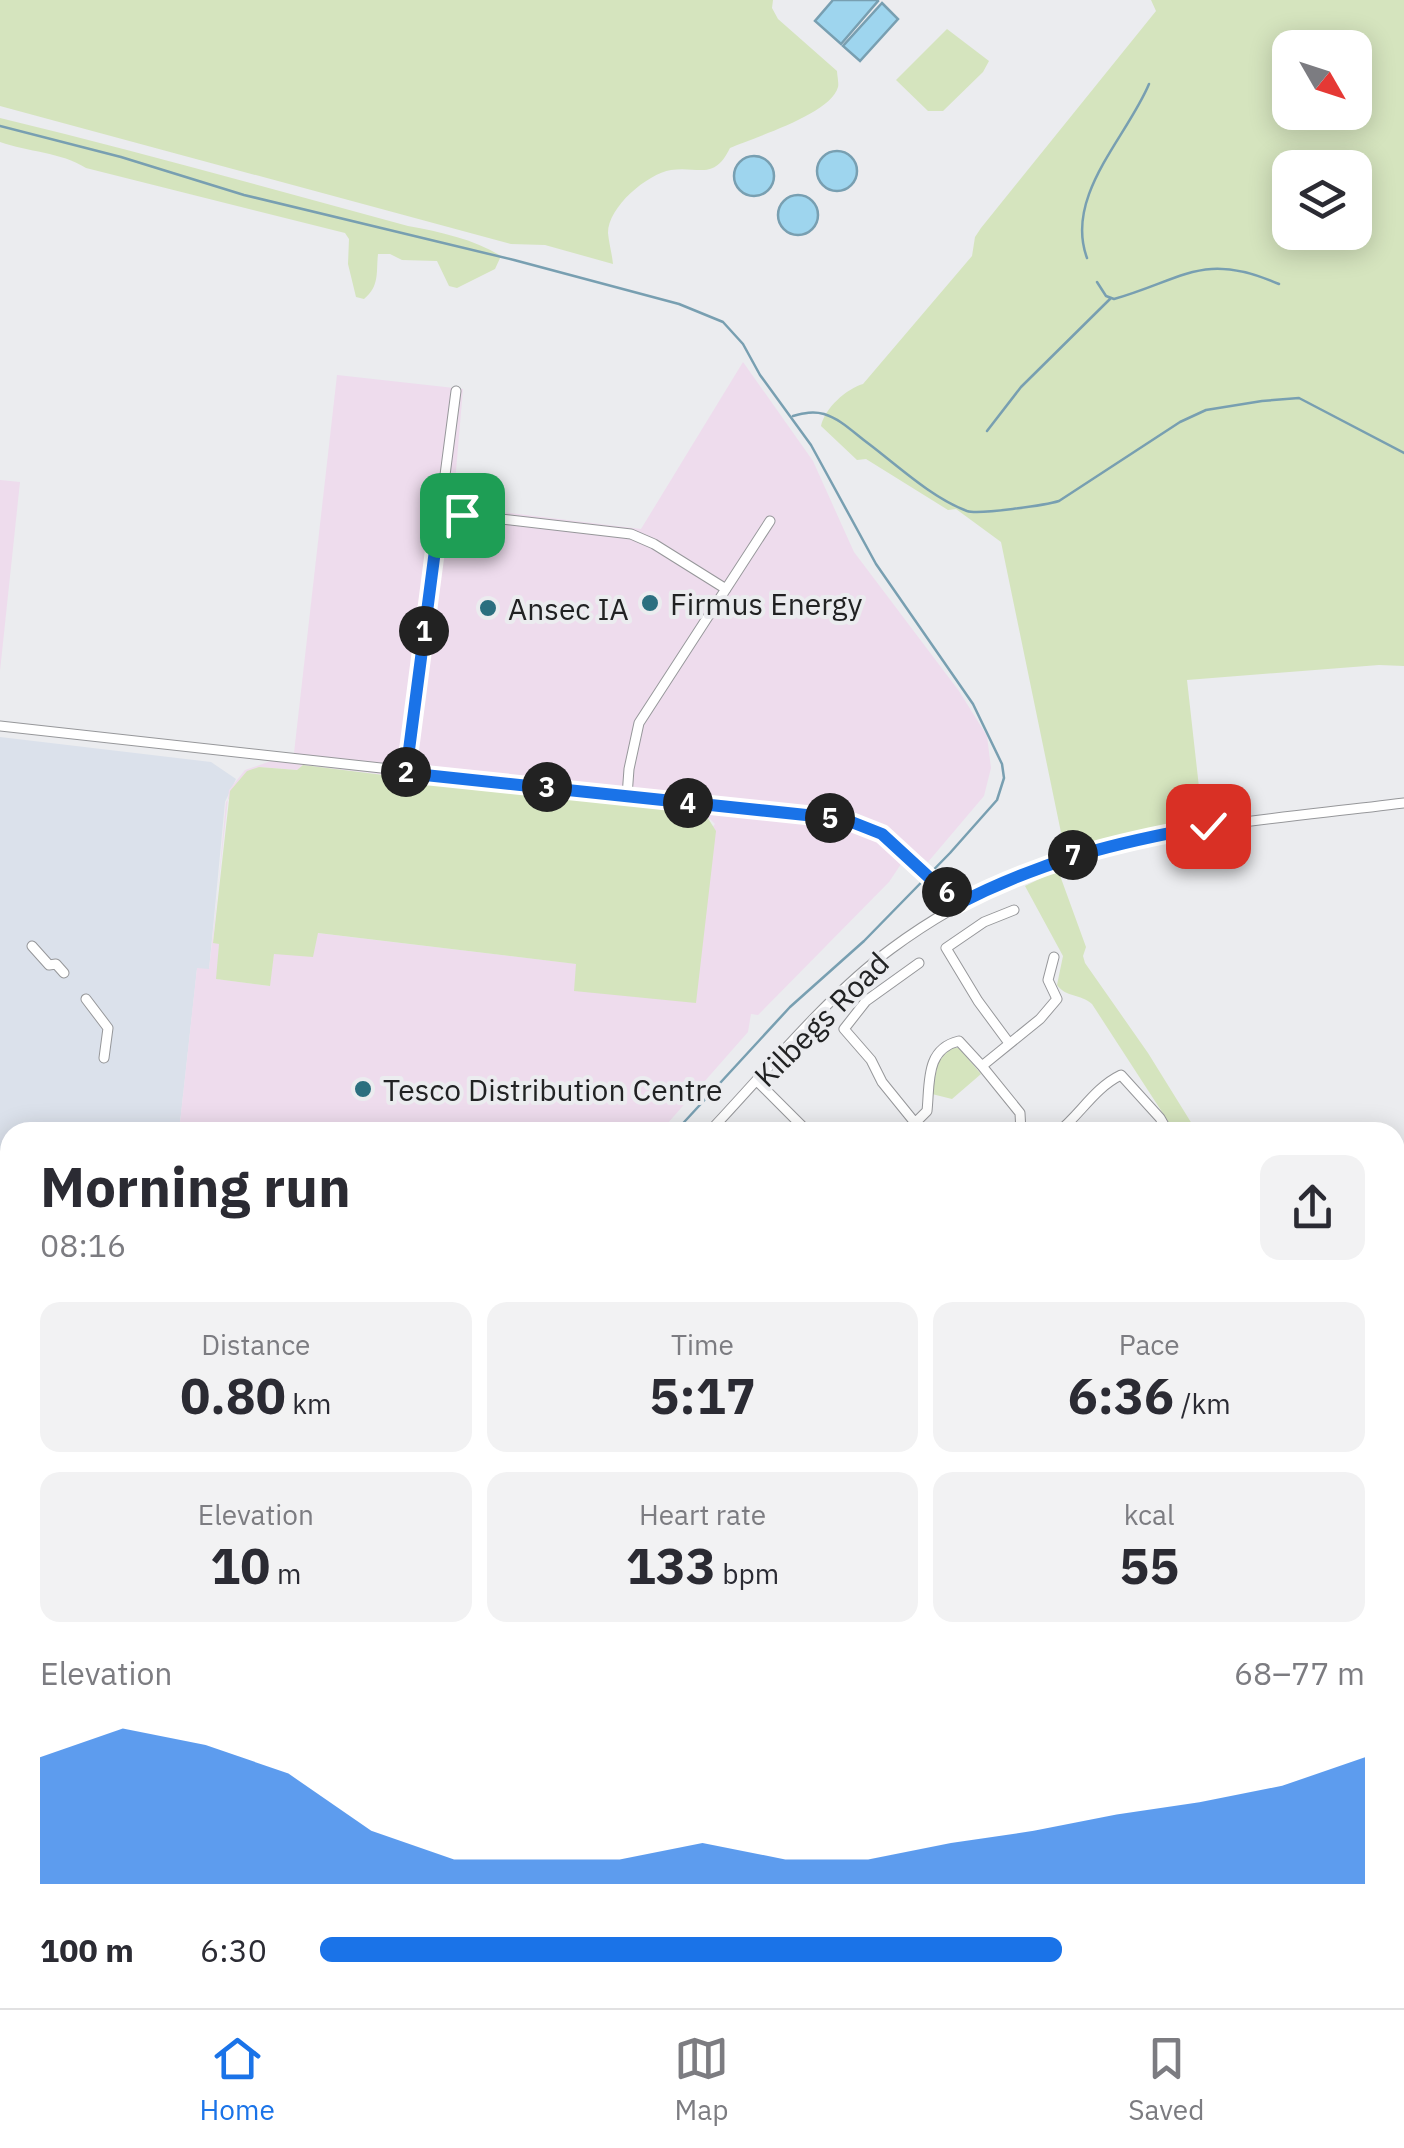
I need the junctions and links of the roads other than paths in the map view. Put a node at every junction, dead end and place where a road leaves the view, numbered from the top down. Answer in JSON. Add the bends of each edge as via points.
{"nodes":[{"id":1,"x":456,"y":391,"type":"dead end"},
{"id":2,"x":440,"y":512,"type":"junction"},
{"id":3,"x":770,"y":521,"type":"dead end"},
{"id":4,"x":726,"y":589,"type":"junction"},
{"id":5,"x":0,"y":726,"type":"edge"},
{"id":6,"x":406,"y":773,"type":"junction"},
{"id":7,"x":627,"y":796,"type":"junction"},
{"id":8,"x":1404,"y":803,"type":"edge"},
{"id":9,"x":940,"y":886,"type":"junction"},
{"id":10,"x":958,"y":904,"type":"junction"},
{"id":11,"x":1014,"y":910,"type":"dead end"},
{"id":12,"x":934,"y":919,"type":"junction"},
{"id":13,"x":32,"y":946,"type":"dead end"},
{"id":14,"x":946,"y":948,"type":"junction"},
{"id":15,"x":936,"y":954,"type":"dead end"},
{"id":16,"x":1054,"y":958,"type":"dead end"},
{"id":17,"x":919,"y":963,"type":"dead end"},
{"id":18,"x":64,"y":973,"type":"dead end"},
{"id":19,"x":86,"y":998,"type":"dead end"},
{"id":20,"x":1009,"y":1043,"type":"junction"},
{"id":21,"x":104,"y":1058,"type":"dead end"},
{"id":22,"x":1124,"y":1061,"type":"dead end"},
{"id":23,"x":982,"y":1066,"type":"junction"},
{"id":24,"x":1122,"y":1076,"type":"junction"},
{"id":25,"x":758,"y":1082,"type":"junction"},
{"id":26,"x":718,"y":1122,"type":"edge"},
{"id":27,"x":798,"y":1122,"type":"edge"},
{"id":28,"x":914,"y":1122,"type":"edge"},
{"id":29,"x":918,"y":1122,"type":"edge"},
{"id":30,"x":1020,"y":1122,"type":"edge"},
{"id":31,"x":1071,"y":1122,"type":"edge"},
{"id":32,"x":1162,"y":1122,"type":"edge"}],
"edges":[{"from":1,"to":2,"type":"street"},
{"from":2,"to":4,"type":"street","via":[[631,534]]},
{"from":2,"to":6,"type":"street"},
{"from":3,"to":4,"type":"street"},
{"from":4,"to":7,"type":"street","via":[[639,723]]},
{"from":5,"to":6,"type":"street"},
{"from":6,"to":7,"type":"street"},
{"from":7,"to":9,"type":"street","via":[[844,819],[882,834]]},
{"from":8,"to":10,"type":"street","name":"Kilbegs Road","via":[[1120,842],[1054,861]]},
{"from":9,"to":10,"type":"street"},
{"from":9,"to":12,"type":"street"},
{"from":10,"to":12,"type":"street","name":"Kilbegs Road"},
{"from":11,"to":14,"type":"street"},
{"from":12,"to":25,"type":"street","name":"Kilbegs Road","via":[[846,988]]},
{"from":13,"to":18,"type":"street"},
{"from":14,"to":15,"type":"street"},
{"from":14,"to":20,"type":"street"},
{"from":16,"to":20,"type":"street","via":[[1048,980],[1061,999]]},
{"from":17,"to":28,"type":"street","via":[[844,1026]]},
{"from":19,"to":21,"type":"street","via":[[108,1028]]},
{"from":20,"to":23,"type":"street"},
{"from":22,"to":24,"type":"street"},
{"from":23,"to":29,"type":"street","via":[[959,1041],[941,1050],[930,1070],[927,1111]]},
{"from":23,"to":30,"type":"street"},
{"from":24,"to":31,"type":"street","via":[[1086,1101]]},
{"from":24,"to":32,"type":"street"},
{"from":25,"to":26,"type":"street","name":"Kilbegs Road"},
{"from":25,"to":27,"type":"street"}]}
